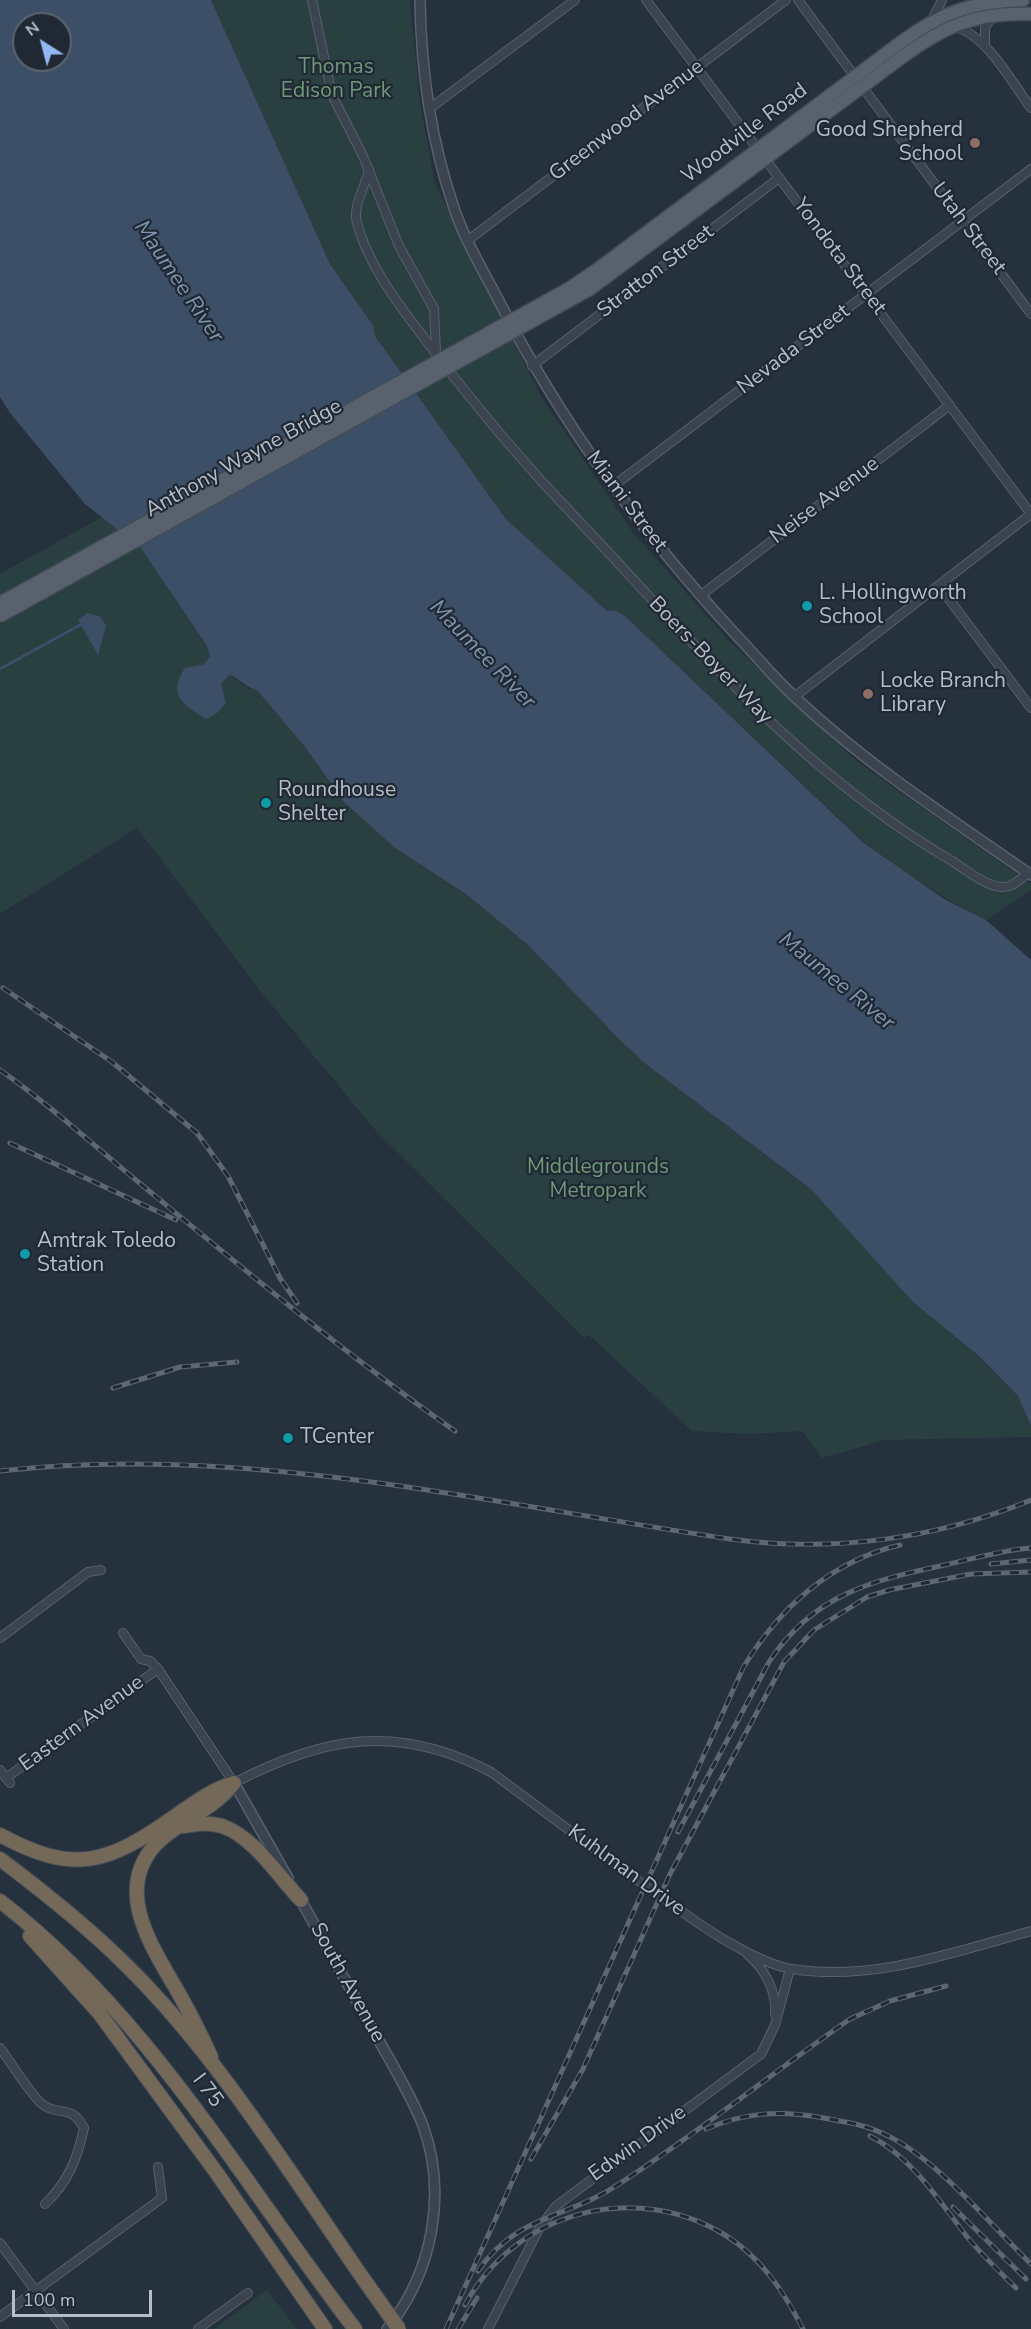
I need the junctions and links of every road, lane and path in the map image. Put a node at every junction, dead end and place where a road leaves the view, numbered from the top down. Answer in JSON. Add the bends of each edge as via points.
{"nodes":[{"id":1,"x":312,"y":0,"type":"edge"},
{"id":2,"x":420,"y":0,"type":"edge"},
{"id":3,"x":575,"y":0,"type":"edge"},
{"id":4,"x":646,"y":0,"type":"edge"},
{"id":5,"x":786,"y":0,"type":"edge"},
{"id":6,"x":798,"y":0,"type":"edge"},
{"id":7,"x":942,"y":0,"type":"edge"},
{"id":8,"x":1023,"y":0,"type":"edge"},
{"id":9,"x":981,"y":1,"type":"edge"},
{"id":10,"x":993,"y":14,"type":"junction"},
{"id":11,"x":1031,"y":14,"type":"edge"},
{"id":12,"x":932,"y":21,"type":"junction"},
{"id":13,"x":951,"y":26,"type":"junction"},
{"id":14,"x":985,"y":46,"type":"junction"},
{"id":15,"x":885,"y":62,"type":"junction"},
{"id":16,"x":697,"y":68,"type":"junction"},
{"id":17,"x":1031,"y":108,"type":"edge"},
{"id":18,"x":429,"y":110,"type":"junction"},
{"id":19,"x":369,"y":169,"type":"junction"},
{"id":20,"x":1031,"y":169,"type":"edge"},
{"id":21,"x":779,"y":178,"type":"junction"},
{"id":22,"x":962,"y":222,"type":"junction"},
{"id":23,"x":467,"y":241,"type":"junction"},
{"id":24,"x":867,"y":295,"type":"junction"},
{"id":25,"x":1031,"y":314,"type":"edge"},
{"id":26,"x":504,"y":331,"type":"junction"},
{"id":27,"x":441,"y":362,"type":"junction"},
{"id":28,"x":532,"y":366,"type":"junction"},
{"id":29,"x":950,"y":405,"type":"junction"},
{"id":30,"x":612,"y":487,"type":"junction"},
{"id":31,"x":1031,"y":514,"type":"edge"},
{"id":32,"x":939,"y":586,"type":"junction"},
{"id":33,"x":700,"y":596,"type":"junction"},
{"id":34,"x":0,"y":603,"type":"edge"},
{"id":35,"x":0,"y":616,"type":"edge"},
{"id":36,"x":794,"y":697,"type":"junction"},
{"id":37,"x":1031,"y":708,"type":"edge"},
{"id":38,"x":1030,"y":873,"type":"edge"},
{"id":39,"x":101,"y":1570,"type":"dead end"},
{"id":40,"x":123,"y":1633,"type":"dead end"},
{"id":41,"x":0,"y":1638,"type":"edge"},
{"id":42,"x":158,"y":1669,"type":"junction"},
{"id":43,"x":0,"y":1770,"type":"edge"},
{"id":44,"x":234,"y":1784,"type":"junction"},
{"id":45,"x":182,"y":1826,"type":"junction"},
{"id":46,"x":0,"y":1835,"type":"edge"},
{"id":47,"x":0,"y":1859,"type":"edge"},
{"id":48,"x":300,"y":1900,"type":"junction"},
{"id":49,"x":0,"y":1901,"type":"edge"},
{"id":50,"x":0,"y":1908,"type":"edge"},
{"id":51,"x":1031,"y":1931,"type":"edge"},
{"id":52,"x":742,"y":1949,"type":"junction"},
{"id":53,"x":790,"y":1969,"type":"junction"},
{"id":54,"x":774,"y":2025,"type":"junction"},
{"id":55,"x":0,"y":2048,"type":"edge"},
{"id":56,"x":219,"y":2073,"type":"junction"},
{"id":57,"x":158,"y":2167,"type":"dead end"},
{"id":58,"x":45,"y":2204,"type":"dead end"},
{"id":59,"x":0,"y":2243,"type":"edge"},
{"id":60,"x":36,"y":2291,"type":"junction"},
{"id":61,"x":248,"y":2293,"type":"dead end"},
{"id":62,"x":0,"y":2318,"type":"edge"},
{"id":63,"x":351,"y":2324,"type":"edge"},
{"id":64,"x":64,"y":2329,"type":"edge"},
{"id":65,"x":198,"y":2329,"type":"edge"},
{"id":66,"x":325,"y":2329,"type":"edge"},
{"id":67,"x":387,"y":2329,"type":"edge"},
{"id":68,"x":399,"y":2329,"type":"edge"},
{"id":69,"x":488,"y":2329,"type":"edge"}],
"edges":[{"from":1,"to":19,"type":"street","name":"Boers-Boyer Way","via":[[332,95]]},
{"from":2,"to":18,"type":"street","name":"Miami Street"},
{"from":3,"to":18,"type":"street"},
{"from":4,"to":16,"type":"street","name":"Yondota Street"},
{"from":5,"to":16,"type":"street","name":"Greenwood Avenue"},
{"from":6,"to":22,"type":"street","name":"Utah Street"},
{"from":7,"to":12,"type":"street"},
{"from":8,"to":9,"type":"main road","name":"Woodville Road"},
{"from":9,"to":12,"type":"main road","name":"Woodville Road"},
{"from":10,"to":11,"type":"main road","name":"Woodville Road"},
{"from":10,"to":13,"type":"main road","name":"Woodville Road"},
{"from":10,"to":14,"type":"street","via":[[985,28]]},
{"from":12,"to":15,"type":"main road","name":"Woodville Road"},
{"from":13,"to":14,"type":"street","via":[[970,33]]},
{"from":13,"to":15,"type":"main road","name":"Woodville Road"},
{"from":14,"to":17,"type":"street"},
{"from":15,"to":26,"type":"main road","name":"Woodville Road","bridge":true,"via":[[598,269]]},
{"from":16,"to":21,"type":"street","name":"Yondota Street"},
{"from":16,"to":23,"type":"street","name":"Greenwood Avenue"},
{"from":18,"to":23,"type":"street","name":"Miami Street","via":[[454,210]]},
{"from":19,"to":27,"type":"street","name":"Boers-Boyer Way","via":[[399,246],[434,309],[435,343]]},
{"from":19,"to":27,"type":"street","name":"Boers-Boyer Way","via":[[356,210],[359,231],[403,310]]},
{"from":20,"to":22,"type":"street","name":"Nevada Street"},
{"from":21,"to":24,"type":"street","name":"Yondota Street"},
{"from":21,"to":28,"type":"street","name":"Stratton Street"},
{"from":22,"to":24,"type":"street","name":"Nevada Street"},
{"from":22,"to":25,"type":"street","name":"Utah Street"},
{"from":23,"to":28,"type":"street","name":"Miami Street"},
{"from":24,"to":29,"type":"street","name":"Yondota Street"},
{"from":24,"to":30,"type":"street","name":"Nevada Street"},
{"from":26,"to":34,"type":"main road","name":"Anthony Wayne Bridge","bridge":true},
{"from":26,"to":35,"type":"main road","name":"Anthony Wayne Bridge","bridge":true},
{"from":27,"to":38,"type":"street","name":"Boers-Boyer Way","via":[[527,467],[684,637],[815,764],[882,816],[991,885],[1006,888]]},
{"from":28,"to":30,"type":"street","name":"Miami Street"},
{"from":29,"to":31,"type":"street","name":"Yondota Street"},
{"from":29,"to":33,"type":"street","name":"Neise Avenue"},
{"from":30,"to":33,"type":"street","name":"Miami Street"},
{"from":31,"to":32,"type":"street"},
{"from":32,"to":36,"type":"street"},
{"from":32,"to":37,"type":"street"},
{"from":33,"to":36,"type":"street","name":"Miami Street"},
{"from":36,"to":38,"type":"street","name":"Miami Street","via":[[954,824]]},
{"from":39,"to":41,"type":"street","via":[[88,1572]]},
{"from":40,"to":42,"type":"street","name":"South Avenue","via":[[141,1659]]},
{"from":42,"to":43,"type":"street","name":"Eastern Avenue","via":[[8,1781]]},
{"from":42,"to":44,"type":"street","name":"South Avenue"},
{"from":44,"to":45,"type":"highway","via":[[221,1800]]},
{"from":44,"to":46,"type":"highway","via":[[215,1789],[127,1847],[99,1859],[63,1861],[31,1852]]},
{"from":44,"to":48,"type":"street","name":"South Avenue"},
{"from":44,"to":52,"type":"street","name":"Kuhlman Drive","bridge":true,"via":[[274,1762],[329,1745],[402,1741],[468,1760],[698,1923]]},
{"from":45,"to":48,"type":"highway","via":[[220,1826],[239,1835]]},
{"from":45,"to":56,"type":"highway","via":[[156,1844],[145,1859],[136,1897],[151,1946]]},
{"from":47,"to":56,"type":"highway","number":"I 75","via":[[127,1965]]},
{"from":48,"to":67,"type":"street","name":"South Avenue","via":[[412,2100],[429,2149],[435,2205],[429,2246],[417,2280]]},
{"from":49,"to":63,"type":"highway","name":"I 75","number":"I 75","via":[[83,1973],[115,2007],[198,2112]]},
{"from":50,"to":66,"type":"highway","via":[[100,2013]]},
{"from":51,"to":53,"type":"street","name":"Kuhlman Drive","via":[[895,1967],[826,1972]]},
{"from":52,"to":53,"type":"street","name":"Kuhlman Drive"},
{"from":52,"to":54,"type":"street","via":[[756,1961],[770,1984],[776,2008]]},
{"from":53,"to":54,"type":"street","name":"Edwin Drive"},
{"from":54,"to":69,"type":"street","name":"Edwin Drive","via":[[765,2048],[748,2066],[556,2205],[539,2229]]},
{"from":55,"to":58,"type":"street","via":[[43,2105],[71,2112],[84,2128],[75,2166],[60,2190]]},
{"from":56,"to":68,"type":"highway","number":"I 75","bridge":true},
{"from":57,"to":60,"type":"street","via":[[162,2198]]},
{"from":59,"to":60,"type":"street"},
{"from":60,"to":62,"type":"street"},
{"from":60,"to":64,"type":"street"},
{"from":61,"to":65,"type":"street"}]}
